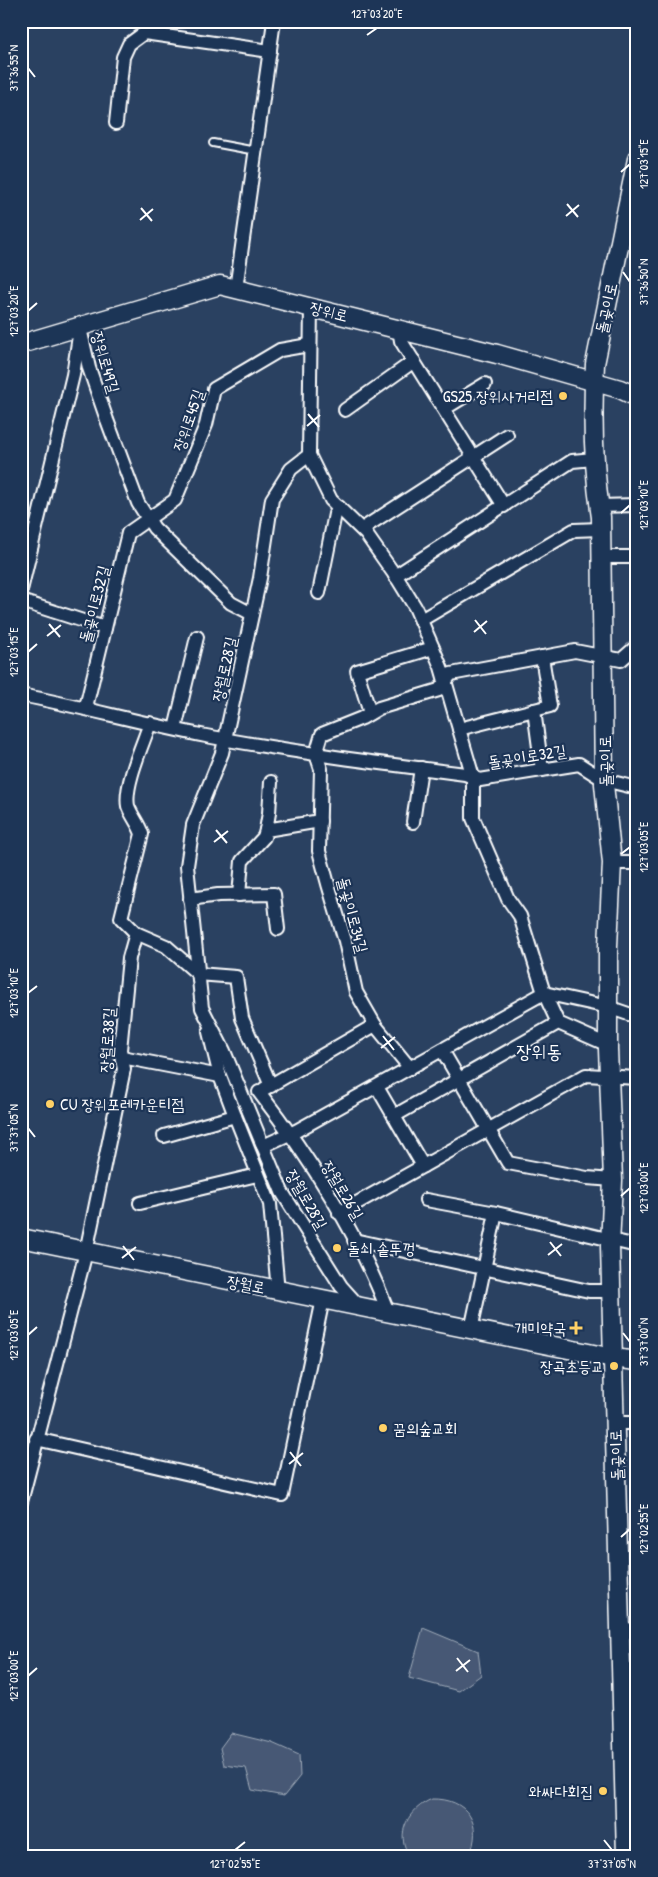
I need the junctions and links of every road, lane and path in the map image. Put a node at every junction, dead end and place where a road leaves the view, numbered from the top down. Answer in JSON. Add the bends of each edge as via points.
{"nodes":[{"id":1,"x":274,"y":21,"type":"edge"},
{"id":2,"x":270,"y":50,"type":"junction"},
{"id":3,"x":116,"y":123,"type":"dead end"},
{"id":4,"x":213,"y":143,"type":"dead end"},
{"id":5,"x":256,"y":150,"type":"junction"},
{"id":6,"x":637,"y":159,"type":"edge"},
{"id":7,"x":236,"y":289,"type":"junction"},
{"id":8,"x":311,"y":306,"type":"junction"},
{"id":9,"x":80,"y":328,"type":"junction"},
{"id":10,"x":399,"y":329,"type":"junction"},
{"id":11,"x":21,"y":344,"type":"edge"},
{"id":12,"x":309,"y":346,"type":"junction"},
{"id":13,"x":414,"y":362,"type":"junction"},
{"id":14,"x":594,"y":382,"type":"junction"},
{"id":15,"x":485,"y":384,"type":"dead end"},
{"id":16,"x":637,"y":398,"type":"edge"},
{"id":17,"x":345,"y":410,"type":"dead end"},
{"id":18,"x":444,"y":410,"type":"junction"},
{"id":19,"x":507,"y":435,"type":"dead end"},
{"id":20,"x":309,"y":455,"type":"junction"},
{"id":21,"x":473,"y":457,"type":"junction"},
{"id":22,"x":594,"y":460,"type":"junction"},
{"id":23,"x":504,"y":506,"type":"junction"},
{"id":24,"x":599,"y":506,"type":"junction"},
{"id":25,"x":637,"y":506,"type":"edge"},
{"id":26,"x":339,"y":507,"type":"junction"},
{"id":27,"x":148,"y":518,"type":"junction"},
{"id":28,"x":362,"y":529,"type":"junction"},
{"id":29,"x":600,"y":529,"type":"junction"},
{"id":30,"x":601,"y":557,"type":"junction"},
{"id":31,"x":637,"y":557,"type":"edge"},
{"id":32,"x":395,"y":576,"type":"junction"},
{"id":33,"x":21,"y":590,"type":"edge"},
{"id":34,"x":319,"y":593,"type":"dead end"},
{"id":35,"x":21,"y":602,"type":"edge"},
{"id":36,"x":252,"y":614,"type":"junction"},
{"id":37,"x":421,"y":620,"type":"junction"},
{"id":38,"x":105,"y":628,"type":"junction"},
{"id":39,"x":198,"y":637,"type":"dead end"},
{"id":40,"x":637,"y":646,"type":"edge"},
{"id":41,"x":433,"y":648,"type":"junction"},
{"id":42,"x":542,"y":657,"type":"junction"},
{"id":43,"x":603,"y":657,"type":"junction"},
{"id":44,"x":446,"y":682,"type":"junction"},
{"id":45,"x":21,"y":695,"type":"edge"},
{"id":46,"x":86,"y":707,"type":"junction"},
{"id":47,"x":534,"y":710,"type":"junction"},
{"id":48,"x":370,"y":713,"type":"junction"},
{"id":49,"x":150,"y":723,"type":"junction"},
{"id":50,"x":175,"y":729,"type":"junction"},
{"id":51,"x":460,"y":729,"type":"junction"},
{"id":52,"x":226,"y":738,"type":"junction"},
{"id":53,"x":316,"y":754,"type":"junction"},
{"id":54,"x":421,"y":768,"type":"junction"},
{"id":55,"x":542,"y":770,"type":"junction"},
{"id":56,"x":473,"y":777,"type":"junction"},
{"id":57,"x":604,"y":780,"type":"junction"},
{"id":58,"x":271,"y":782,"type":"dead end"},
{"id":59,"x":637,"y":788,"type":"edge"},
{"id":60,"x":320,"y":820,"type":"junction"},
{"id":61,"x":413,"y":822,"type":"dead end"},
{"id":62,"x":266,"y":830,"type":"junction"},
{"id":63,"x":637,"y":863,"type":"edge"},
{"id":64,"x":612,"y":864,"type":"junction"},
{"id":65,"x":240,"y":895,"type":"junction"},
{"id":66,"x":190,"y":899,"type":"junction"},
{"id":67,"x":278,"y":929,"type":"dead end"},
{"id":68,"x":136,"y":933,"type":"junction"},
{"id":69,"x":198,"y":974,"type":"junction"},
{"id":70,"x":544,"y":993,"type":"junction"},
{"id":71,"x":608,"y":1007,"type":"junction"},
{"id":72,"x":202,"y":1008,"type":"junction"},
{"id":73,"x":637,"y":1017,"type":"edge"},
{"id":74,"x":558,"y":1023,"type":"junction"},
{"id":75,"x":375,"y":1025,"type":"junction"},
{"id":76,"x":608,"y":1044,"type":"junction"},
{"id":77,"x":442,"y":1050,"type":"junction"},
{"id":78,"x":122,"y":1057,"type":"junction"},
{"id":79,"x":410,"y":1068,"type":"junction"},
{"id":80,"x":609,"y":1075,"type":"junction"},
{"id":81,"x":220,"y":1076,"type":"junction"},
{"id":82,"x":459,"y":1078,"type":"junction"},
{"id":83,"x":637,"y":1078,"type":"edge"},
{"id":84,"x":271,"y":1086,"type":"junction"},
{"id":85,"x":376,"y":1087,"type":"junction"},
{"id":86,"x":259,"y":1092,"type":"junction"},
{"id":87,"x":243,"y":1099,"type":"junction"},
{"id":88,"x":235,"y":1116,"type":"junction"},
{"id":89,"x":394,"y":1116,"type":"junction"},
{"id":90,"x":489,"y":1129,"type":"junction"},
{"id":91,"x":290,"y":1133,"type":"junction"},
{"id":92,"x":164,"y":1136,"type":"dead end"},
{"id":93,"x":263,"y":1146,"type":"junction"},
{"id":94,"x":423,"y":1166,"type":"junction"},
{"id":95,"x":257,"y":1175,"type":"junction"},
{"id":96,"x":613,"y":1180,"type":"junction"},
{"id":97,"x":426,"y":1200,"type":"dead end"},
{"id":98,"x":140,"y":1203,"type":"dead end"},
{"id":99,"x":496,"y":1213,"type":"junction"},
{"id":100,"x":338,"y":1214,"type":"junction"},
{"id":101,"x":21,"y":1238,"type":"edge"},
{"id":102,"x":354,"y":1240,"type":"junction"},
{"id":103,"x":611,"y":1240,"type":"junction"},
{"id":104,"x":637,"y":1246,"type":"edge"},
{"id":105,"x":86,"y":1252,"type":"junction"},
{"id":106,"x":486,"y":1268,"type":"junction"},
{"id":107,"x":278,"y":1291,"type":"junction"},
{"id":108,"x":611,"y":1291,"type":"junction"},
{"id":109,"x":323,"y":1299,"type":"junction"},
{"id":110,"x":359,"y":1306,"type":"junction"},
{"id":111,"x":388,"y":1312,"type":"junction"},
{"id":112,"x":471,"y":1330,"type":"junction"},
{"id":113,"x":613,"y":1358,"type":"junction"},
{"id":114,"x":637,"y":1361,"type":"edge"},
{"id":115,"x":615,"y":1423,"type":"junction"},
{"id":116,"x":637,"y":1423,"type":"edge"},
{"id":117,"x":36,"y":1439,"type":"junction"},
{"id":118,"x":21,"y":1502,"type":"edge"},
{"id":119,"x":620,"y":1624,"type":"junction"},
{"id":120,"x":637,"y":1636,"type":"edge"},
{"id":121,"x":629,"y":1708,"type":"edge"},
{"id":122,"x":626,"y":1856,"type":"edge"}],
"edges":[{"from":1,"to":2,"type":"street"},
{"from":2,"to":3,"type":"street","via":[[144,33],[129,44],[123,57]]},
{"from":2,"to":5,"type":"street"},
{"from":4,"to":5,"type":"lane"},
{"from":5,"to":7,"type":"street"},
{"from":6,"to":14,"type":"main road","name":"돌곶이로","via":[[594,364]]},
{"from":7,"to":8,"type":"main road","name":"장위로"},
{"from":7,"to":9,"type":"main road","name":"장위로","via":[[220,285]]},
{"from":8,"to":10,"type":"main road","name":"장위로"},
{"from":8,"to":12,"type":"street"},
{"from":9,"to":11,"type":"main road","name":"장위로"},
{"from":9,"to":27,"type":"street","name":"장위로49길","via":[[107,420],[138,503]]},
{"from":9,"to":33,"type":"street","name":"장위로49길","via":[[74,376]]},
{"from":10,"to":13,"type":"street","via":[[401,341]]},
{"from":10,"to":14,"type":"main road","name":"장위로"},
{"from":12,"to":20,"type":"street"},
{"from":12,"to":27,"type":"street","name":"장위로45길","via":[[280,350],[214,389],[206,425],[175,500]]},
{"from":13,"to":17,"type":"street"},
{"from":13,"to":18,"type":"street"},
{"from":14,"to":16,"type":"main road","name":"장위로","via":[[620,389]]},
{"from":14,"to":22,"type":"main road","name":"돌곶이로"},
{"from":15,"to":18,"type":"street"},
{"from":18,"to":21,"type":"street"},
{"from":19,"to":21,"type":"street"},
{"from":20,"to":26,"type":"street","via":[[331,500]]},
{"from":20,"to":36,"type":"street","name":"장월로28길","via":[[291,469],[272,499]]},
{"from":21,"to":23,"type":"street"},
{"from":21,"to":28,"type":"street"},
{"from":22,"to":23,"type":"street","via":[[572,462]]},
{"from":22,"to":24,"type":"main road","name":"돌곶이로"},
{"from":23,"to":32,"type":"street"},
{"from":24,"to":25,"type":"street"},
{"from":24,"to":29,"type":"main road","name":"돌곶이로"},
{"from":26,"to":28,"type":"street"},
{"from":26,"to":34,"type":"street"},
{"from":27,"to":36,"type":"street","name":"장위로49길","via":[[154,528],[231,604]]},
{"from":27,"to":38,"type":"street","name":"돌곶이로32길","via":[[128,533]]},
{"from":28,"to":32,"type":"street"},
{"from":29,"to":30,"type":"main road","name":"돌곶이로"},
{"from":29,"to":37,"type":"street","via":[[574,530]]},
{"from":30,"to":31,"type":"street"},
{"from":30,"to":43,"type":"main road","name":"돌곶이로"},
{"from":32,"to":37,"type":"street"},
{"from":35,"to":38,"type":"street"},
{"from":36,"to":52,"type":"street","name":"장월로28길"},
{"from":37,"to":41,"type":"street"},
{"from":38,"to":46,"type":"street","name":"돌곶이로32길"},
{"from":39,"to":50,"type":"street"},
{"from":40,"to":43,"type":"street","via":[[621,660]]},
{"from":41,"to":44,"type":"street"},
{"from":41,"to":48,"type":"street","via":[[357,671]]},
{"from":42,"to":43,"type":"street","via":[[575,651]]},
{"from":42,"to":44,"type":"street","via":[[451,674]]},
{"from":42,"to":47,"type":"street","via":[[550,706]]},
{"from":43,"to":57,"type":"main road","name":"돌곶이로"},
{"from":44,"to":48,"type":"street","via":[[440,690]]},
{"from":44,"to":51,"type":"street"},
{"from":45,"to":46,"type":"street","name":"돌곶이로32길"},
{"from":46,"to":49,"type":"street","name":"돌곶이로32길"},
{"from":47,"to":51,"type":"street"},
{"from":47,"to":55,"type":"street"},
{"from":48,"to":53,"type":"street","via":[[322,734]]},
{"from":49,"to":50,"type":"street","name":"돌곶이로32길"},
{"from":49,"to":68,"type":"street","via":[[127,794],[129,808],[142,834],[121,918]]},
{"from":50,"to":52,"type":"street","name":"돌곶이로32길"},
{"from":51,"to":56,"type":"street"},
{"from":52,"to":53,"type":"street","name":"돌곶이로32길"},
{"from":52,"to":66,"type":"street","name":"장월로28길","via":[[193,825],[187,866]]},
{"from":53,"to":54,"type":"street","name":"돌곶이로32길"},
{"from":53,"to":60,"type":"street","name":"돌곶이로34길","via":[[321,768]]},
{"from":54,"to":56,"type":"street","name":"돌곶이로32길"},
{"from":54,"to":61,"type":"street"},
{"from":55,"to":56,"type":"street","name":"돌곶이로32길","via":[[480,780]]},
{"from":55,"to":57,"type":"street","name":"돌곶이로32길","via":[[579,764]]},
{"from":56,"to":70,"type":"street","via":[[473,818],[508,899],[520,916]]},
{"from":57,"to":59,"type":"street","name":"돌곶이로32길"},
{"from":57,"to":64,"type":"main road","name":"돌곶이로"},
{"from":58,"to":62,"type":"street"},
{"from":60,"to":62,"type":"street"},
{"from":60,"to":75,"type":"street","name":"돌곶이로34길","via":[[319,851],[356,992]]},
{"from":62,"to":65,"type":"street","via":[[264,837],[242,861]]},
{"from":63,"to":64,"type":"street"},
{"from":64,"to":71,"type":"main road","name":"돌곶이로"},
{"from":65,"to":66,"type":"street"},
{"from":65,"to":67,"type":"street","via":[[274,894]]},
{"from":66,"to":69,"type":"street","name":"장월로28길"},
{"from":68,"to":69,"type":"street","via":[[166,946]]},
{"from":68,"to":78,"type":"street","name":"장월로38길","via":[[129,958]]},
{"from":69,"to":72,"type":"street","name":"장월로28길"},
{"from":69,"to":84,"type":"street","via":[[236,977],[242,1018]]},
{"from":70,"to":71,"type":"street"},
{"from":70,"to":74,"type":"street"},
{"from":70,"to":77,"type":"street"},
{"from":71,"to":73,"type":"street"},
{"from":71,"to":76,"type":"main road","name":"돌곶이로"},
{"from":72,"to":81,"type":"street"},
{"from":72,"to":87,"type":"street","name":"장월로28길"},
{"from":74,"to":76,"type":"street"},
{"from":74,"to":82,"type":"street"},
{"from":75,"to":79,"type":"street","name":"돌곶이로34길"},
{"from":75,"to":84,"type":"street"},
{"from":76,"to":80,"type":"main road","name":"돌곶이로"},
{"from":77,"to":79,"type":"street"},
{"from":77,"to":82,"type":"street"},
{"from":78,"to":81,"type":"street"},
{"from":78,"to":105,"type":"street","name":"장월로38길","via":[[124,1069]]},
{"from":79,"to":85,"type":"street"},
{"from":80,"to":83,"type":"street"},
{"from":80,"to":90,"type":"street","via":[[586,1075]]},
{"from":80,"to":96,"type":"main road","name":"돌곶이로"},
{"from":81,"to":88,"type":"street"},
{"from":82,"to":89,"type":"street"},
{"from":82,"to":90,"type":"street"},
{"from":84,"to":86,"type":"street"},
{"from":85,"to":89,"type":"street"},
{"from":85,"to":91,"type":"street"},
{"from":86,"to":87,"type":"street"},
{"from":86,"to":91,"type":"street","name":"장월로26길"},
{"from":87,"to":93,"type":"street","name":"장월로28길"},
{"from":88,"to":92,"type":"street"},
{"from":88,"to":95,"type":"street"},
{"from":89,"to":94,"type":"street"},
{"from":90,"to":94,"type":"street"},
{"from":90,"to":96,"type":"street","via":[[508,1163]]},
{"from":91,"to":93,"type":"street"},
{"from":91,"to":100,"type":"street","name":"장월로26길"},
{"from":93,"to":110,"type":"street","name":"장월로28길","via":[[282,1192],[341,1286]]},
{"from":94,"to":100,"type":"street"},
{"from":95,"to":98,"type":"street"},
{"from":95,"to":107,"type":"street","via":[[270,1204]]},
{"from":96,"to":103,"type":"main road","name":"돌곶이로"},
{"from":97,"to":99,"type":"street"},
{"from":99,"to":103,"type":"street"},
{"from":99,"to":106,"type":"street"},
{"from":100,"to":102,"type":"street","name":"장월로26길"},
{"from":101,"to":105,"type":"main road","name":"장월로"},
{"from":102,"to":106,"type":"street"},
{"from":102,"to":111,"type":"street","name":"장월로26길","via":[[374,1275]]},
{"from":103,"to":104,"type":"street"},
{"from":103,"to":108,"type":"main road","name":"돌곶이로"},
{"from":105,"to":107,"type":"main road","name":"장월로"},
{"from":105,"to":117,"type":"street","name":"장월로38길"},
{"from":106,"to":108,"type":"street","via":[[590,1290]]},
{"from":106,"to":112,"type":"street"},
{"from":107,"to":109,"type":"main road","name":"장월로"},
{"from":108,"to":113,"type":"main road","name":"돌곶이로"},
{"from":109,"to":110,"type":"main road","name":"장월로"},
{"from":109,"to":117,"type":"street","via":[[282,1495]]},
{"from":110,"to":111,"type":"main road","name":"장월로"},
{"from":111,"to":112,"type":"main road","name":"장월로"},
{"from":112,"to":113,"type":"main road","name":"장월로"},
{"from":113,"to":114,"type":"main road","name":"장월로"},
{"from":113,"to":115,"type":"main road","name":"돌곶이로"},
{"from":115,"to":116,"type":"street"},
{"from":115,"to":119,"type":"main road","name":"돌곶이로"},
{"from":117,"to":118,"type":"street","name":"장월로38길"},
{"from":119,"to":120,"type":"street"},
{"from":119,"to":121,"type":"main road","name":"돌곶이로"},
{"from":121,"to":122,"type":"main road","name":"돌곶이로"}]}
